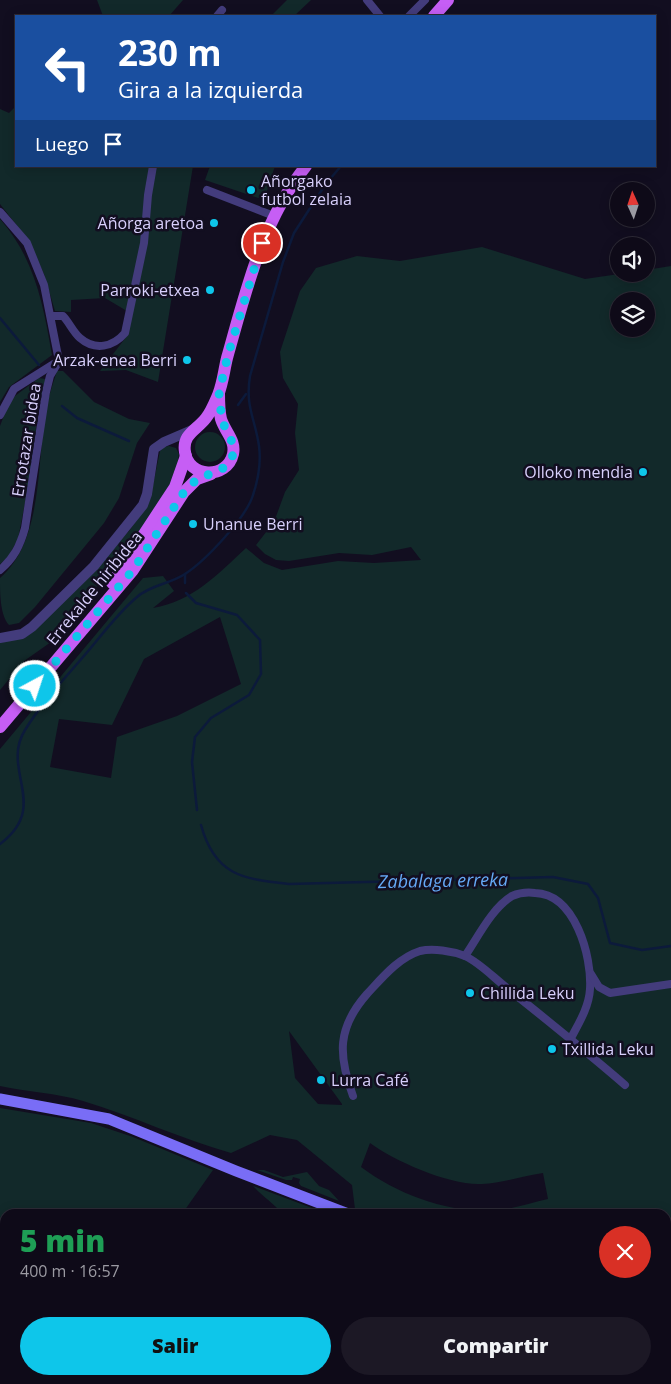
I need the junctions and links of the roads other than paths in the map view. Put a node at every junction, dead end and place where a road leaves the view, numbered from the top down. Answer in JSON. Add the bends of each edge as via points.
{"nodes":[{"id":1,"x":367,"y":0,"type":"edge"},
{"id":2,"x":425,"y":0,"type":"edge"},
{"id":3,"x":448,"y":0,"type":"edge"},
{"id":4,"x":379,"y":15,"type":"edge"},
{"id":5,"x":410,"y":15,"type":"edge"},
{"id":6,"x":435,"y":15,"type":"edge"},
{"id":7,"x":153,"y":167,"type":"edge"},
{"id":8,"x":305,"y":167,"type":"edge"},
{"id":9,"x":207,"y":190,"type":"dead end"},
{"id":10,"x":0,"y":212,"type":"edge"},
{"id":11,"x":274,"y":216,"type":"junction"},
{"id":12,"x":51,"y":316,"type":"junction"},
{"id":13,"x":59,"y":361,"type":"junction"},
{"id":14,"x":219,"y":393,"type":"junction"},
{"id":15,"x":0,"y":415,"type":"edge"},
{"id":16,"x":195,"y":429,"type":"junction"},
{"id":17,"x":227,"y":431,"type":"junction"},
{"id":18,"x":169,"y":441,"type":"junction"},
{"id":19,"x":185,"y":453,"type":"junction"},
{"id":20,"x":214,"y":473,"type":"junction"},
{"id":21,"x":0,"y":570,"type":"edge"},
{"id":22,"x":0,"y":638,"type":"edge"},
{"id":23,"x":0,"y":715,"type":"edge"},
{"id":24,"x":0,"y":727,"type":"edge"},
{"id":25,"x":465,"y":956,"type":"junction"},
{"id":26,"x":591,"y":974,"type":"junction"},
{"id":27,"x":671,"y":984,"type":"edge"},
{"id":28,"x":570,"y":1038,"type":"junction"},
{"id":29,"x":625,"y":1085,"type":"dead end"},
{"id":30,"x":353,"y":1096,"type":"dead end"},
{"id":31,"x":0,"y":1099,"type":"edge"},
{"id":32,"x":335,"y":1209,"type":"edge"}],
"edges":[{"from":1,"to":4,"type":"street"},
{"from":2,"to":5,"type":"street"},
{"from":3,"to":6,"type":"main road"},
{"from":7,"to":12,"type":"street","via":[[144,243],[125,333],[117,343],[95,345],[79,338],[63,316]]},
{"from":8,"to":11,"type":"main road"},
{"from":9,"to":11,"type":"street"},
{"from":10,"to":12,"type":"street","via":[[27,244],[44,285]]},
{"from":11,"to":14,"type":"main road","via":[[258,254]]},
{"from":12,"to":13,"type":"street"},
{"from":13,"to":15,"type":"street","name":"Errotazar bidea","via":[[14,389]]},
{"from":13,"to":21,"type":"street","name":"Errotazar bidea","via":[[46,392],[20,546],[11,561]]},
{"from":14,"to":16,"type":"main road","via":[[206,418]]},
{"from":14,"to":17,"type":"main road","via":[[222,421]]},
{"from":16,"to":17,"type":"main road","via":[[211,424]]},
{"from":16,"to":18,"type":"street"},
{"from":16,"to":19,"type":"main road","via":[[186,441]]},
{"from":17,"to":20,"type":"main road","via":[[232,438],[234,452],[228,464]]},
{"from":18,"to":19,"type":"street"},
{"from":18,"to":22,"type":"street","via":[[154,449],[149,488],[143,505],[94,566],[32,627],[22,634]]},
{"from":19,"to":20,"type":"main road","via":[[194,468]]},
{"from":19,"to":23,"type":"main road","name":"Errekalde hiribidea","via":[[175,487],[131,557]]},
{"from":20,"to":24,"type":"main road","name":"Errekalde hiribidea","via":[[197,479],[184,492],[133,570]]},
{"from":25,"to":26,"type":"street","via":[[502,905],[513,896],[526,892],[541,893],[553,896],[573,917]]},
{"from":25,"to":28,"type":"street"},
{"from":25,"to":30,"type":"street","via":[[433,950],[419,952],[388,971],[365,996],[342,1035],[346,1079]]},
{"from":26,"to":27,"type":"street","via":[[610,993]]},
{"from":26,"to":28,"type":"street","via":[[584,1015]]},
{"from":28,"to":29,"type":"street"},
{"from":31,"to":32,"type":"main road","via":[[109,1119]]}]}
